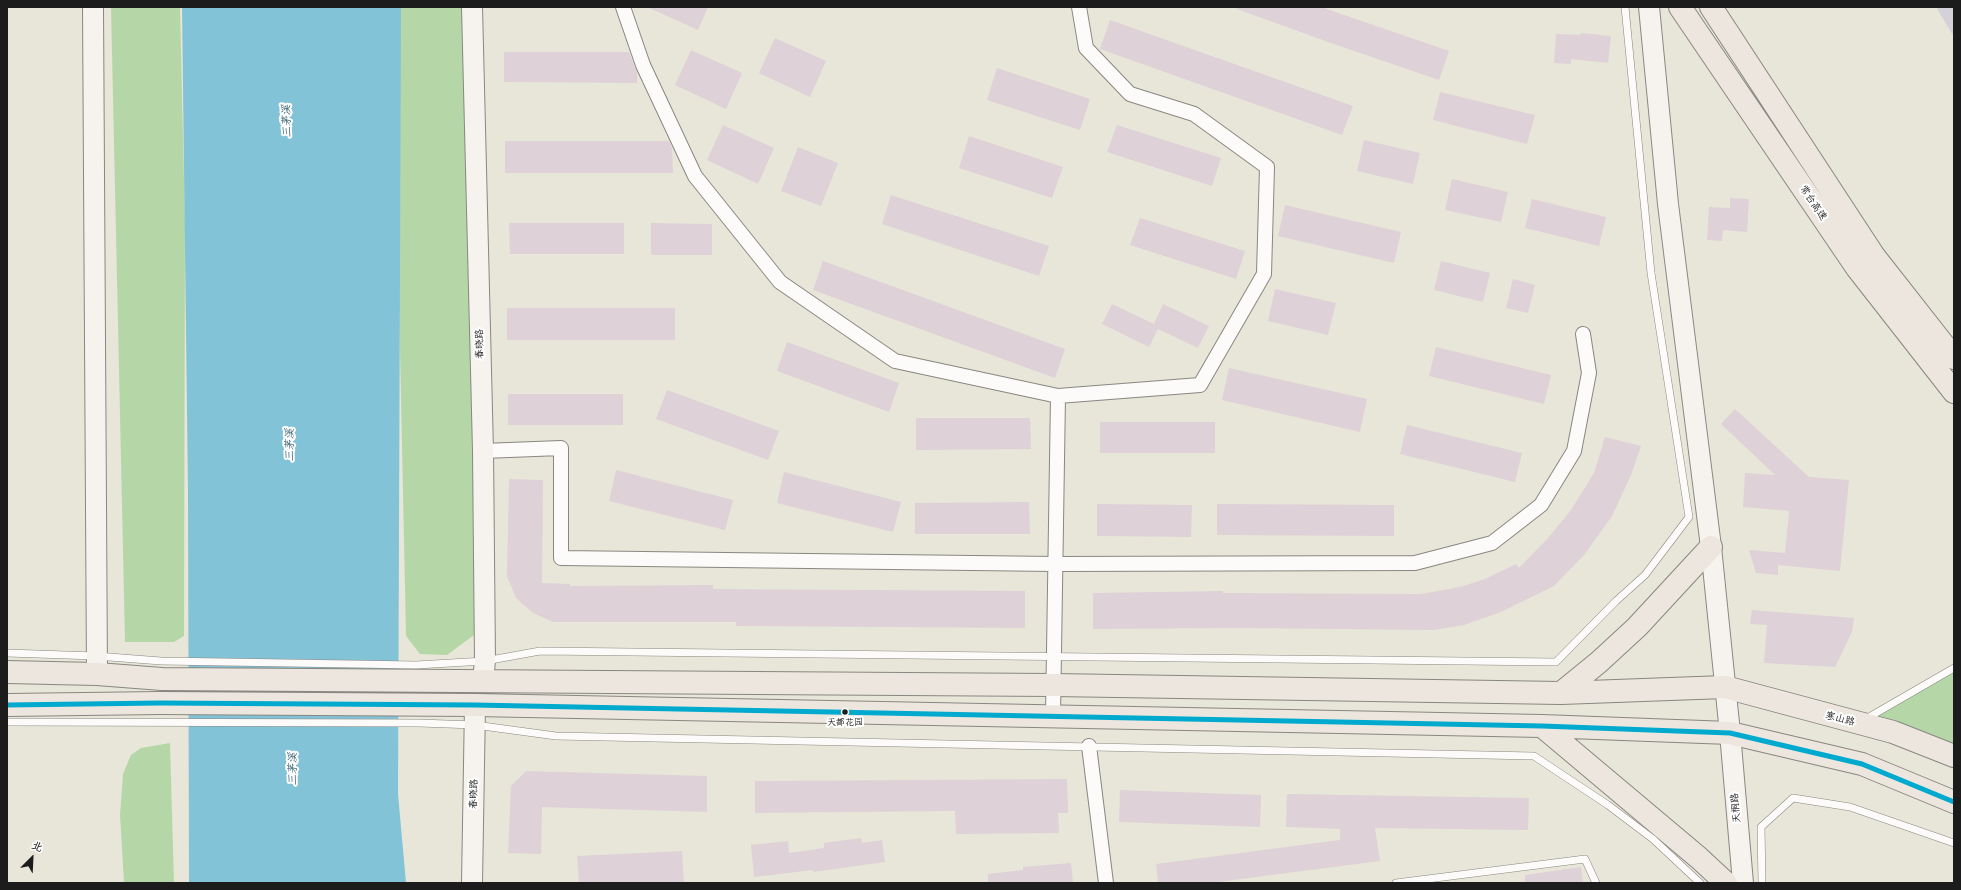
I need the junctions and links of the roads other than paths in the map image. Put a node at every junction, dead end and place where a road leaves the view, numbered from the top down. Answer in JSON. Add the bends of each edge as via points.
{"nodes":[{"id":1,"x":94,"y":7,"type":"edge"},
{"id":2,"x":472,"y":7,"type":"edge"},
{"id":3,"x":623,"y":7,"type":"edge"},
{"id":4,"x":1079,"y":7,"type":"edge"},
{"id":5,"x":1625,"y":7,"type":"edge"},
{"id":6,"x":1649,"y":7,"type":"edge"},
{"id":7,"x":1680,"y":7,"type":"edge"},
{"id":8,"x":1711,"y":7,"type":"edge"},
{"id":9,"x":1583,"y":334,"type":"dead end"},
{"id":10,"x":1954,"y":358,"type":"edge"},
{"id":11,"x":1954,"y":392,"type":"edge"},
{"id":12,"x":1058,"y":396,"type":"junction"},
{"id":13,"x":483,"y":450,"type":"junction"},
{"id":14,"x":1711,"y":547,"type":"junction"},
{"id":15,"x":1055,"y":564,"type":"junction"},
{"id":16,"x":7,"y":653,"type":"edge"},
{"id":17,"x":1054,"y":656,"type":"junction"},
{"id":18,"x":96,"y":665,"type":"junction"},
{"id":19,"x":1954,"y":668,"type":"edge"},
{"id":20,"x":484,"y":671,"type":"junction"},
{"id":21,"x":7,"y":672,"type":"edge"},
{"id":22,"x":1053,"y":685,"type":"junction"},
{"id":23,"x":1725,"y":687,"type":"junction"},
{"id":24,"x":1560,"y":693,"type":"junction"},
{"id":25,"x":7,"y":705,"type":"edge"},
{"id":26,"x":160,"y":712,"type":"junction"},
{"id":27,"x":475,"y":715,"type":"junction"},
{"id":28,"x":1053,"y":715,"type":"junction"},
{"id":29,"x":7,"y":722,"type":"edge"},
{"id":30,"x":1858,"y":724,"type":"junction"},
{"id":31,"x":1542,"y":726,"type":"junction"},
{"id":32,"x":1730,"y":733,"type":"junction"},
{"id":33,"x":1089,"y":746,"type":"junction"},
{"id":34,"x":1954,"y":756,"type":"edge"},
{"id":35,"x":1954,"y":802,"type":"edge"},
{"id":36,"x":1954,"y":843,"type":"edge"},
{"id":37,"x":472,"y":883,"type":"edge"},
{"id":38,"x":1106,"y":883,"type":"edge"},
{"id":39,"x":1396,"y":883,"type":"edge"},
{"id":40,"x":1596,"y":883,"type":"edge"},
{"id":41,"x":1700,"y":883,"type":"edge"},
{"id":42,"x":1726,"y":883,"type":"edge"},
{"id":43,"x":1743,"y":883,"type":"edge"},
{"id":44,"x":1762,"y":883,"type":"edge"}],
"edges":[{"from":1,"to":18,"type":"street"},
{"from":2,"to":13,"type":"street","name":"春晓路"},
{"from":3,"to":12,"type":"street","via":[[643,65],[695,176],[780,282],[895,360]]},
{"from":4,"to":12,"type":"street","via":[[1086,48],[1130,94],[1194,114],[1267,167],[1264,274],[1200,385]]},
{"from":5,"to":17,"type":"lane","via":[[1651,274],[1689,517],[1645,575],[1556,662]]},
{"from":6,"to":14,"type":"street","name":"天桐路","via":[[1668,204]]},
{"from":7,"to":11,"type":"main road","name":"常台高速","via":[[1857,268]]},
{"from":8,"to":10,"type":"main road","via":[[1874,256]]},
{"from":9,"to":15,"type":"street","via":[[1589,373],[1574,451],[1541,505],[1492,543],[1415,563]]},
{"from":12,"to":15,"type":"street"},
{"from":13,"to":15,"type":"street","via":[[561,448],[560,558]]},
{"from":13,"to":20,"type":"street","name":"春晓路"},
{"from":14,"to":23,"type":"street","name":"天桐路"},
{"from":14,"to":24,"type":"main road","via":[[1637,627]]},
{"from":15,"to":17,"type":"street"},
{"from":16,"to":18,"type":"lane"},
{"from":17,"to":20,"type":"lane","via":[[540,651]]},
{"from":17,"to":22,"type":"street"},
{"from":18,"to":20,"type":"main road","name":"寒山路","via":[[161,670],[418,673]]},
{"from":18,"to":21,"type":"main road","name":"寒山路"},
{"from":19,"to":30,"type":"lane"},
{"from":20,"to":22,"type":"main road","name":"寒山路"},
{"from":22,"to":24,"type":"main road","name":"寒山路"},
{"from":22,"to":28,"type":"street"},
{"from":23,"to":24,"type":"main road","name":"寒山路"},
{"from":23,"to":30,"type":"main road","name":"寒山路"},
{"from":23,"to":32,"type":"street","name":"天桐路"},
{"from":25,"to":26,"type":"main road"},
{"from":26,"to":27,"type":"main road"},
{"from":26,"to":29,"type":"lane"},
{"from":27,"to":28,"type":"main road"},
{"from":27,"to":33,"type":"lane","via":[[556,736]]},
{"from":27,"to":37,"type":"street","name":"春晓路"},
{"from":28,"to":31,"type":"main road"},
{"from":30,"to":34,"type":"main road","name":"寒山路","via":[[1893,732]]},
{"from":31,"to":32,"type":"main road"},
{"from":31,"to":42,"type":"main road"},
{"from":32,"to":35,"type":"main road","via":[[1862,764]]},
{"from":32,"to":43,"type":"street","name":"天桐路"},
{"from":33,"to":38,"type":"street"},
{"from":33,"to":41,"type":"lane","via":[[1534,756],[1608,805],[1653,839]]},
{"from":36,"to":44,"type":"lane","via":[[1850,807],[1792,798],[1761,827]]},
{"from":39,"to":40,"type":"lane","via":[[1585,859]]}]}
